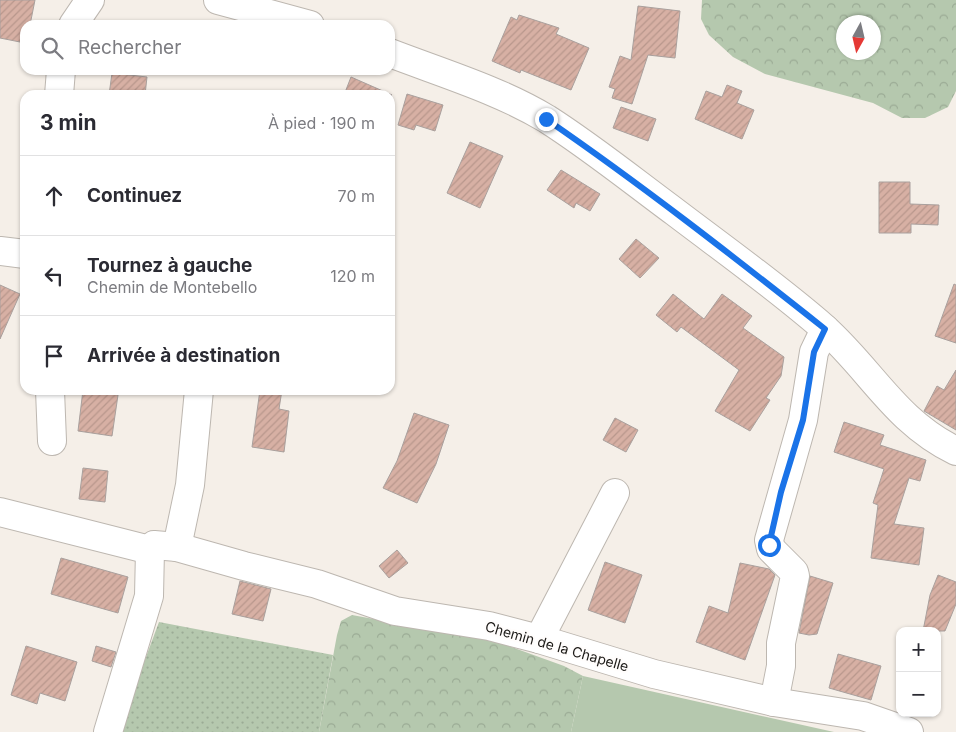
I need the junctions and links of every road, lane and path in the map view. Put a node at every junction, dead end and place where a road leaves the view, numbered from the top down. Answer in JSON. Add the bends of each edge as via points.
{"nodes":[{"id":1,"x":90,"y":0,"type":"edge"},
{"id":2,"x":218,"y":0,"type":"edge"},
{"id":3,"x":76,"y":20,"type":"edge"},
{"id":4,"x":292,"y":20,"type":"edge"},
{"id":5,"x":395,"y":55,"type":"edge"},
{"id":6,"x":61,"y":75,"type":"edge"},
{"id":7,"x":59,"y":90,"type":"edge"},
{"id":8,"x":0,"y":251,"type":"edge"},
{"id":9,"x":20,"y":253,"type":"edge"},
{"id":10,"x":825,"y":329,"type":"junction"},
{"id":11,"x":50,"y":395,"type":"edge"},
{"id":12,"x":199,"y":395,"type":"edge"},
{"id":13,"x":52,"y":441,"type":"dead end"},
{"id":14,"x":956,"y":451,"type":"edge"},
{"id":15,"x":615,"y":493,"type":"dead end"},
{"id":16,"x":0,"y":512,"type":"edge"},
{"id":17,"x":177,"y":547,"type":"junction"},
{"id":18,"x":150,"y":550,"type":"junction"},
{"id":19,"x":539,"y":639,"type":"junction"},
{"id":20,"x":774,"y":702,"type":"junction"},
{"id":21,"x":108,"y":732,"type":"edge"},
{"id":22,"x":910,"y":732,"type":"edge"}],
"edges":[{"from":1,"to":3,"type":"street"},
{"from":2,"to":4,"type":"street"},
{"from":5,"to":10,"type":"street","via":[[496,93],[546,119],[708,237]]},
{"from":6,"to":7,"type":"street"},
{"from":8,"to":9,"type":"street"},
{"from":10,"to":14,"type":"street","via":[[910,422],[935,441]]},
{"from":10,"to":20,"type":"street","via":[[814,352],[802,424],[769,540],[771,549],[795,576],[781,643],[781,666]]},
{"from":11,"to":13,"type":"street"},
{"from":12,"to":17,"type":"street","via":[[190,485]]},
{"from":15,"to":19,"type":"street"},
{"from":16,"to":18,"type":"street"},
{"from":17,"to":18,"type":"street","name":"Chemin de la Chapelle","via":[[154,545]]},
{"from":17,"to":19,"type":"street","name":"Chemin de la Chapelle","via":[[317,584],[395,611],[489,626]]},
{"from":18,"to":21,"type":"street","via":[[149,596]]},
{"from":19,"to":20,"type":"street","name":"Chemin de la Chapelle","via":[[654,674]]},
{"from":20,"to":22,"type":"street","name":"Chemin de la Chapelle","via":[[863,716]]}]}
